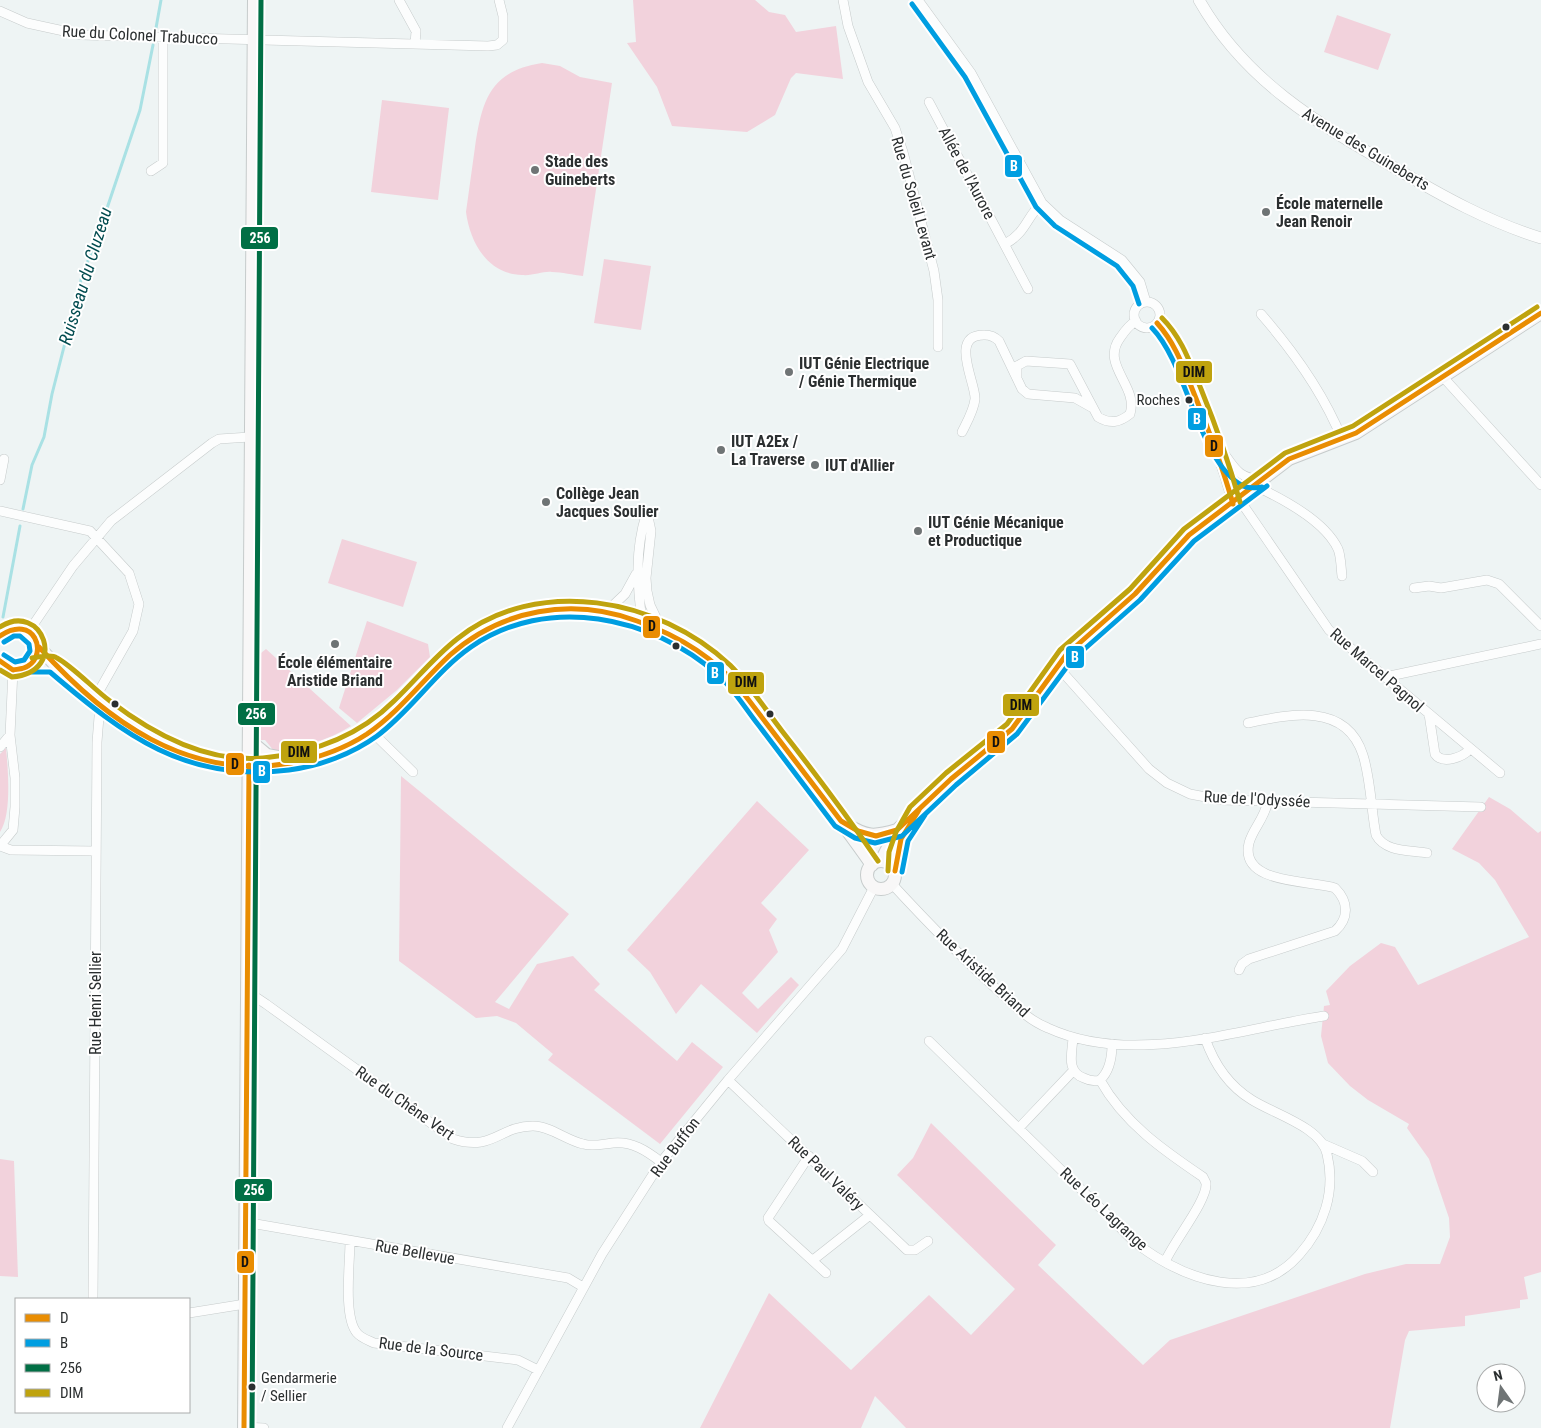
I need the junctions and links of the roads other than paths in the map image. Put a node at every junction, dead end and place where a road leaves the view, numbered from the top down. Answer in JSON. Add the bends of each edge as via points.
{"nodes":[{"id":1,"x":254,"y":0,"type":"edge"},
{"id":2,"x":399,"y":0,"type":"edge"},
{"id":3,"x":499,"y":0,"type":"edge"},
{"id":4,"x":843,"y":0,"type":"edge"},
{"id":5,"x":918,"y":0,"type":"edge"},
{"id":6,"x":1199,"y":0,"type":"edge"},
{"id":7,"x":0,"y":11,"type":"edge"},
{"id":8,"x":163,"y":37,"type":"junction"},
{"id":9,"x":253,"y":40,"type":"junction"},
{"id":10,"x":415,"y":44,"type":"junction"},
{"id":11,"x":929,"y":102,"type":"dead end"},
{"id":12,"x":151,"y":171,"type":"dead end"},
{"id":13,"x":1042,"y":203,"type":"junction"},
{"id":14,"x":1541,"y":238,"type":"edge"},
{"id":15,"x":1005,"y":244,"type":"junction"},
{"id":16,"x":1028,"y":289,"type":"dead end"},
{"id":17,"x":1146,"y":302,"type":"junction"},
{"id":18,"x":1541,"y":313,"type":"edge"},
{"id":19,"x":1261,"y":314,"type":"dead end"},
{"id":20,"x":1136,"y":321,"type":"junction"},
{"id":21,"x":1157,"y":323,"type":"junction"},
{"id":22,"x":938,"y":347,"type":"dead end"},
{"id":23,"x":1006,"y":354,"type":"junction"},
{"id":24,"x":1026,"y":361,"type":"junction"},
{"id":25,"x":1443,"y":377,"type":"junction"},
{"id":26,"x":1017,"y":378,"type":"junction"},
{"id":27,"x":1091,"y":407,"type":"junction"},
{"id":28,"x":962,"y":432,"type":"dead end"},
{"id":29,"x":250,"y":436,"type":"junction"},
{"id":30,"x":1342,"y":439,"type":"junction"},
{"id":31,"x":1215,"y":442,"type":"junction"},
{"id":32,"x":4,"y":459,"type":"dead end"},
{"id":33,"x":0,"y":480,"type":"edge"},
{"id":34,"x":1259,"y":483,"type":"junction"},
{"id":35,"x":1541,"y":485,"type":"edge"},
{"id":36,"x":1236,"y":501,"type":"junction"},
{"id":37,"x":0,"y":511,"type":"edge"},
{"id":38,"x":97,"y":538,"type":"junction"},
{"id":39,"x":636,"y":574,"type":"junction"},
{"id":40,"x":1342,"y":576,"type":"dead end"},
{"id":41,"x":1414,"y":588,"type":"dead end"},
{"id":42,"x":606,"y":612,"type":"junction"},
{"id":43,"x":642,"y":620,"type":"junction"},
{"id":44,"x":1541,"y":626,"type":"edge"},
{"id":45,"x":6,"y":628,"type":"edge"},
{"id":46,"x":661,"y":628,"type":"junction"},
{"id":47,"x":28,"y":631,"type":"junction"},
{"id":48,"x":0,"y":636,"type":"edge"},
{"id":49,"x":1541,"y":644,"type":"edge"},
{"id":50,"x":38,"y":647,"type":"junction"},
{"id":51,"x":0,"y":661,"type":"edge"},
{"id":52,"x":53,"y":664,"type":"junction"},
{"id":53,"x":32,"y":665,"type":"junction"},
{"id":54,"x":1057,"y":666,"type":"junction"},
{"id":55,"x":13,"y":670,"type":"junction"},
{"id":56,"x":1385,"y":677,"type":"junction"},
{"id":57,"x":94,"y":700,"type":"junction"},
{"id":58,"x":105,"y":708,"type":"junction"},
{"id":59,"x":1428,"y":714,"type":"junction"},
{"id":60,"x":1248,"y":723,"type":"dead end"},
{"id":61,"x":371,"y":731,"type":"junction"},
{"id":62,"x":10,"y":735,"type":"junction"},
{"id":63,"x":249,"y":740,"type":"junction"},
{"id":64,"x":0,"y":747,"type":"edge"},
{"id":65,"x":1470,"y":749,"type":"junction"},
{"id":66,"x":308,"y":759,"type":"junction"},
{"id":67,"x":249,"y":765,"type":"junction"},
{"id":68,"x":413,"y":772,"type":"dead end"},
{"id":69,"x":1500,"y":774,"type":"dead end"},
{"id":70,"x":1268,"y":801,"type":"junction"},
{"id":71,"x":1372,"y":804,"type":"junction"},
{"id":72,"x":1481,"y":807,"type":"dead end"},
{"id":73,"x":916,"y":812,"type":"junction"},
{"id":74,"x":841,"y":821,"type":"junction"},
{"id":75,"x":897,"y":830,"type":"junction"},
{"id":76,"x":0,"y":846,"type":"edge"},
{"id":77,"x":96,"y":851,"type":"junction"},
{"id":78,"x":1426,"y":853,"type":"dead end"},
{"id":79,"x":876,"y":863,"type":"junction"},
{"id":80,"x":893,"y":878,"type":"junction"},
{"id":81,"x":874,"y":887,"type":"junction"},
{"id":82,"x":1239,"y":970,"type":"dead end"},
{"id":83,"x":248,"y":997,"type":"junction"},
{"id":84,"x":1324,"y":1016,"type":"dead end"},
{"id":85,"x":1073,"y":1038,"type":"junction"},
{"id":86,"x":1205,"y":1038,"type":"junction"},
{"id":87,"x":929,"y":1041,"type":"dead end"},
{"id":88,"x":1112,"y":1044,"type":"junction"},
{"id":89,"x":1073,"y":1071,"type":"junction"},
{"id":90,"x":728,"y":1080,"type":"junction"},
{"id":91,"x":1100,"y":1080,"type":"junction"},
{"id":92,"x":1019,"y":1128,"type":"junction"},
{"id":93,"x":1323,"y":1144,"type":"junction"},
{"id":94,"x":808,"y":1156,"type":"junction"},
{"id":95,"x":661,"y":1162,"type":"junction"},
{"id":96,"x":1373,"y":1172,"type":"dead end"},
{"id":97,"x":870,"y":1215,"type":"junction"},
{"id":98,"x":245,"y":1222,"type":"junction"},
{"id":99,"x":350,"y":1241,"type":"junction"},
{"id":100,"x":928,"y":1241,"type":"dead end"},
{"id":101,"x":813,"y":1260,"type":"junction"},
{"id":102,"x":1164,"y":1262,"type":"junction"},
{"id":103,"x":826,"y":1273,"type":"dead end"},
{"id":104,"x":583,"y":1288,"type":"junction"},
{"id":105,"x":93,"y":1298,"type":"edge"},
{"id":106,"x":245,"y":1304,"type":"junction"},
{"id":107,"x":190,"y":1314,"type":"edge"},
{"id":108,"x":538,"y":1370,"type":"junction"},
{"id":109,"x":244,"y":1427,"type":"edge"},
{"id":110,"x":264,"y":1428,"type":"edge"},
{"id":111,"x":507,"y":1428,"type":"edge"}],
"edges":[{"from":1,"to":9,"type":"main road"},
{"from":2,"to":10,"type":"street","via":[[416,31]]},
{"from":3,"to":10,"type":"street","name":"Rue du Colonel Trabucco","via":[[504,32],[503,40],[497,45]]},
{"from":4,"to":22,"type":"street","name":"Rue du Soleil Levant","via":[[848,26],[868,82],[895,128],[903,152],[934,271]]},
{"from":5,"to":13,"type":"street","via":[[971,73]]},
{"from":6,"to":14,"type":"street","name":"Avenue des Guineberts","via":[[1252,70],[1275,92],[1323,127],[1477,214]]},
{"from":7,"to":8,"type":"street","name":"Rue du Colonel Trabucco","via":[[27,23],[68,33]]},
{"from":8,"to":9,"type":"street","name":"Rue du Colonel Trabucco"},
{"from":8,"to":12,"type":"street","via":[[163,163]]},
{"from":9,"to":10,"type":"street","name":"Rue du Colonel Trabucco"},
{"from":9,"to":29,"type":"main road"},
{"from":11,"to":15,"type":"street","name":"Allée de l'Aurore"},
{"from":13,"to":15,"type":"street","via":[[1021,234]]},
{"from":13,"to":17,"type":"street","via":[[1060,220],[1122,260],[1140,282]]},
{"from":15,"to":16,"type":"street","name":"Allée de l'Aurore"},
{"from":17,"to":20,"type":"street","via":[[1136,309]]},
{"from":17,"to":21,"type":"street","via":[[1157,307],[1160,315]]},
{"from":18,"to":25,"type":"main road"},
{"from":19,"to":30,"type":"street","via":[[1312,379],[1330,409]]},
{"from":20,"to":21,"type":"street","via":[[1146,327]]},
{"from":20,"to":27,"type":"street","via":[[1116,343],[1113,355],[1132,398],[1130,414],[1122,420],[1106,421],[1098,417]]},
{"from":21,"to":31,"type":"street","via":[[1176,348]]},
{"from":23,"to":24,"type":"street"},
{"from":23,"to":26,"type":"street"},
{"from":23,"to":28,"type":"street","via":[[992,336],[978,335],[969,344],[966,360],[975,399]]},
{"from":24,"to":26,"type":"street","via":[[1018,366]]},
{"from":24,"to":27,"type":"street","via":[[1070,364]]},
{"from":25,"to":30,"type":"main road"},
{"from":25,"to":35,"type":"street"},
{"from":26,"to":27,"type":"street","via":[[1028,394],[1075,398]]},
{"from":29,"to":38,"type":"street","via":[[212,443],[111,521]]},
{"from":29,"to":63,"type":"main road"},
{"from":30,"to":34,"type":"main road","via":[[1289,459]]},
{"from":31,"to":34,"type":"street","via":[[1236,471]]},
{"from":31,"to":36,"type":"street","name":"Rue Marcel Pagnol"},
{"from":32,"to":33,"type":"street"},
{"from":34,"to":36,"type":"main road"},
{"from":34,"to":40,"type":"street","via":[[1322,528],[1338,549]]},
{"from":36,"to":54,"type":"main road","via":[[1189,535],[1135,594]]},
{"from":36,"to":56,"type":"street","name":"Rue Marcel Pagnol","via":[[1329,630]]},
{"from":37,"to":38,"type":"street","via":[[83,528]]},
{"from":38,"to":47,"type":"street","via":[[73,566]]},
{"from":38,"to":57,"type":"street","via":[[129,573],[139,604],[133,631]]},
{"from":39,"to":42,"type":"street","via":[[625,594]]},
{"from":39,"to":43,"type":"street"},
{"from":39,"to":46,"type":"street","via":[[647,512],[651,531],[647,591]]},
{"from":41,"to":44,"type":"street","via":[[1441,588],[1487,580],[1499,584]]},
{"from":42,"to":43,"type":"main road"},
{"from":42,"to":61,"type":"main road","via":[[550,609],[528,612],[496,624],[460,646]]},
{"from":43,"to":46,"type":"main road"},
{"from":45,"to":47,"type":"main road"},
{"from":45,"to":48,"type":"main road"},
{"from":46,"to":74,"type":"main road","via":[[718,665],[738,686]]},
{"from":47,"to":50,"type":"main road"},
{"from":49,"to":56,"type":"street"},
{"from":50,"to":52,"type":"main road"},
{"from":50,"to":53,"type":"main road"},
{"from":51,"to":55,"type":"main road"},
{"from":52,"to":53,"type":"main road"},
{"from":52,"to":57,"type":"main road"},
{"from":53,"to":55,"type":"main road"},
{"from":54,"to":70,"type":"street","name":"Rue de l'Odyssée","via":[[1149,769],[1167,783],[1190,794]]},
{"from":54,"to":73,"type":"main road","via":[[1012,729]]},
{"from":55,"to":62,"type":"street"},
{"from":56,"to":59,"type":"street","name":"Rue Marcel Pagnol"},
{"from":57,"to":58,"type":"main road"},
{"from":58,"to":67,"type":"main road","via":[[144,734],[193,758]]},
{"from":58,"to":77,"type":"street","name":"Rue Henri Sellier","via":[[98,725]]},
{"from":59,"to":65,"type":"street","name":"Rue Marcel Pagnol"},
{"from":59,"to":65,"type":"street","via":[[1438,759],[1465,755]]},
{"from":60,"to":71,"type":"street","via":[[1288,715],[1323,717],[1348,729],[1364,756]]},
{"from":61,"to":66,"type":"main road","via":[[340,748]]},
{"from":61,"to":68,"type":"street"},
{"from":62,"to":64,"type":"street"},
{"from":62,"to":76,"type":"street","via":[[15,778],[13,830]]},
{"from":63,"to":66,"type":"main road","via":[[276,758]]},
{"from":63,"to":67,"type":"main road"},
{"from":65,"to":69,"type":"street","name":"Rue Marcel Pagnol"},
{"from":66,"to":67,"type":"main road","via":[[285,764]]},
{"from":67,"to":83,"type":"main road"},
{"from":70,"to":71,"type":"street","name":"Rue de l'Odyssée"},
{"from":70,"to":82,"type":"street","via":[[1248,851],[1257,870],[1267,876],[1335,888],[1346,904],[1346,913],[1335,931],[1249,959]]},
{"from":71,"to":72,"type":"street","name":"Rue de l'Odyssée"},
{"from":71,"to":78,"type":"street","via":[[1380,842],[1388,847]]},
{"from":73,"to":75,"type":"main road"},
{"from":73,"to":80,"type":"main road","via":[[896,854]]},
{"from":74,"to":75,"type":"main road","via":[[876,836]]},
{"from":74,"to":79,"type":"main road"},
{"from":75,"to":79,"type":"main road"},
{"from":76,"to":77,"type":"street","via":[[11,850]]},
{"from":77,"to":105,"type":"street","name":"Rue Henri Sellier"},
{"from":79,"to":80,"type":"main road","via":[[890,864]]},
{"from":79,"to":81,"type":"main road","via":[[867,877]]},
{"from":80,"to":81,"type":"main road","via":[[882,889]]},
{"from":80,"to":85,"type":"street","name":"Rue Aristide Briand","via":[[983,977],[1025,1015],[1046,1028]]},
{"from":81,"to":90,"type":"street","name":"Rue Buffon","via":[[842,948]]},
{"from":83,"to":95,"type":"street","name":"Rue du Chêne Vert","via":[[266,1004],[453,1139],[478,1144],[534,1126],[584,1144],[628,1143],[642,1148]]},
{"from":83,"to":98,"type":"main road"},
{"from":84,"to":86,"type":"street","name":"Rue Aristide Briand"},
{"from":85,"to":88,"type":"street","name":"Rue Aristide Briand"},
{"from":85,"to":89,"type":"street"},
{"from":86,"to":88,"type":"street","name":"Rue Aristide Briand","via":[[1165,1044]]},
{"from":86,"to":93,"type":"street","via":[[1218,1067],[1230,1082],[1251,1100],[1304,1128]]},
{"from":87,"to":92,"type":"street","name":"Rue Léo Lagrange"},
{"from":88,"to":91,"type":"street","via":[[1106,1075]]},
{"from":89,"to":91,"type":"street","via":[[1094,1082]]},
{"from":89,"to":92,"type":"street"},
{"from":90,"to":94,"type":"street","name":"Rue Paul Valéry"},
{"from":90,"to":95,"type":"street","name":"Rue Buffon"},
{"from":91,"to":102,"type":"street","via":[[1136,1126],[1206,1183],[1203,1198]]},
{"from":92,"to":102,"type":"street","name":"Rue Léo Lagrange","via":[[1140,1246]]},
{"from":93,"to":96,"type":"street","via":[[1362,1161]]},
{"from":93,"to":102,"type":"street","name":"Rue Léo Lagrange","via":[[1330,1168],[1329,1201],[1304,1248],[1278,1273],[1245,1283],[1218,1283]]},
{"from":94,"to":97,"type":"street","name":"Rue Paul Valéry"},
{"from":94,"to":101,"type":"street","via":[[768,1218]]},
{"from":95,"to":104,"type":"street","name":"Rue Buffon"},
{"from":97,"to":100,"type":"street","name":"Rue Paul Valéry","via":[[907,1250],[915,1250]]},
{"from":97,"to":101,"type":"street"},
{"from":98,"to":99,"type":"street","name":"Rue Bellevue"},
{"from":98,"to":106,"type":"main road"},
{"from":99,"to":104,"type":"street","name":"Rue Bellevue","via":[[568,1278]]},
{"from":99,"to":108,"type":"street","name":"Rue de la Source","via":[[350,1314],[356,1333],[363,1338],[374,1343],[518,1360]]},
{"from":101,"to":103,"type":"street"},
{"from":104,"to":108,"type":"street","name":"Rue Buffon"},
{"from":106,"to":107,"type":"street"},
{"from":106,"to":109,"type":"main road"},
{"from":108,"to":111,"type":"street","name":"Rue Buffon"},
{"from":109,"to":110,"type":"street"}]}
